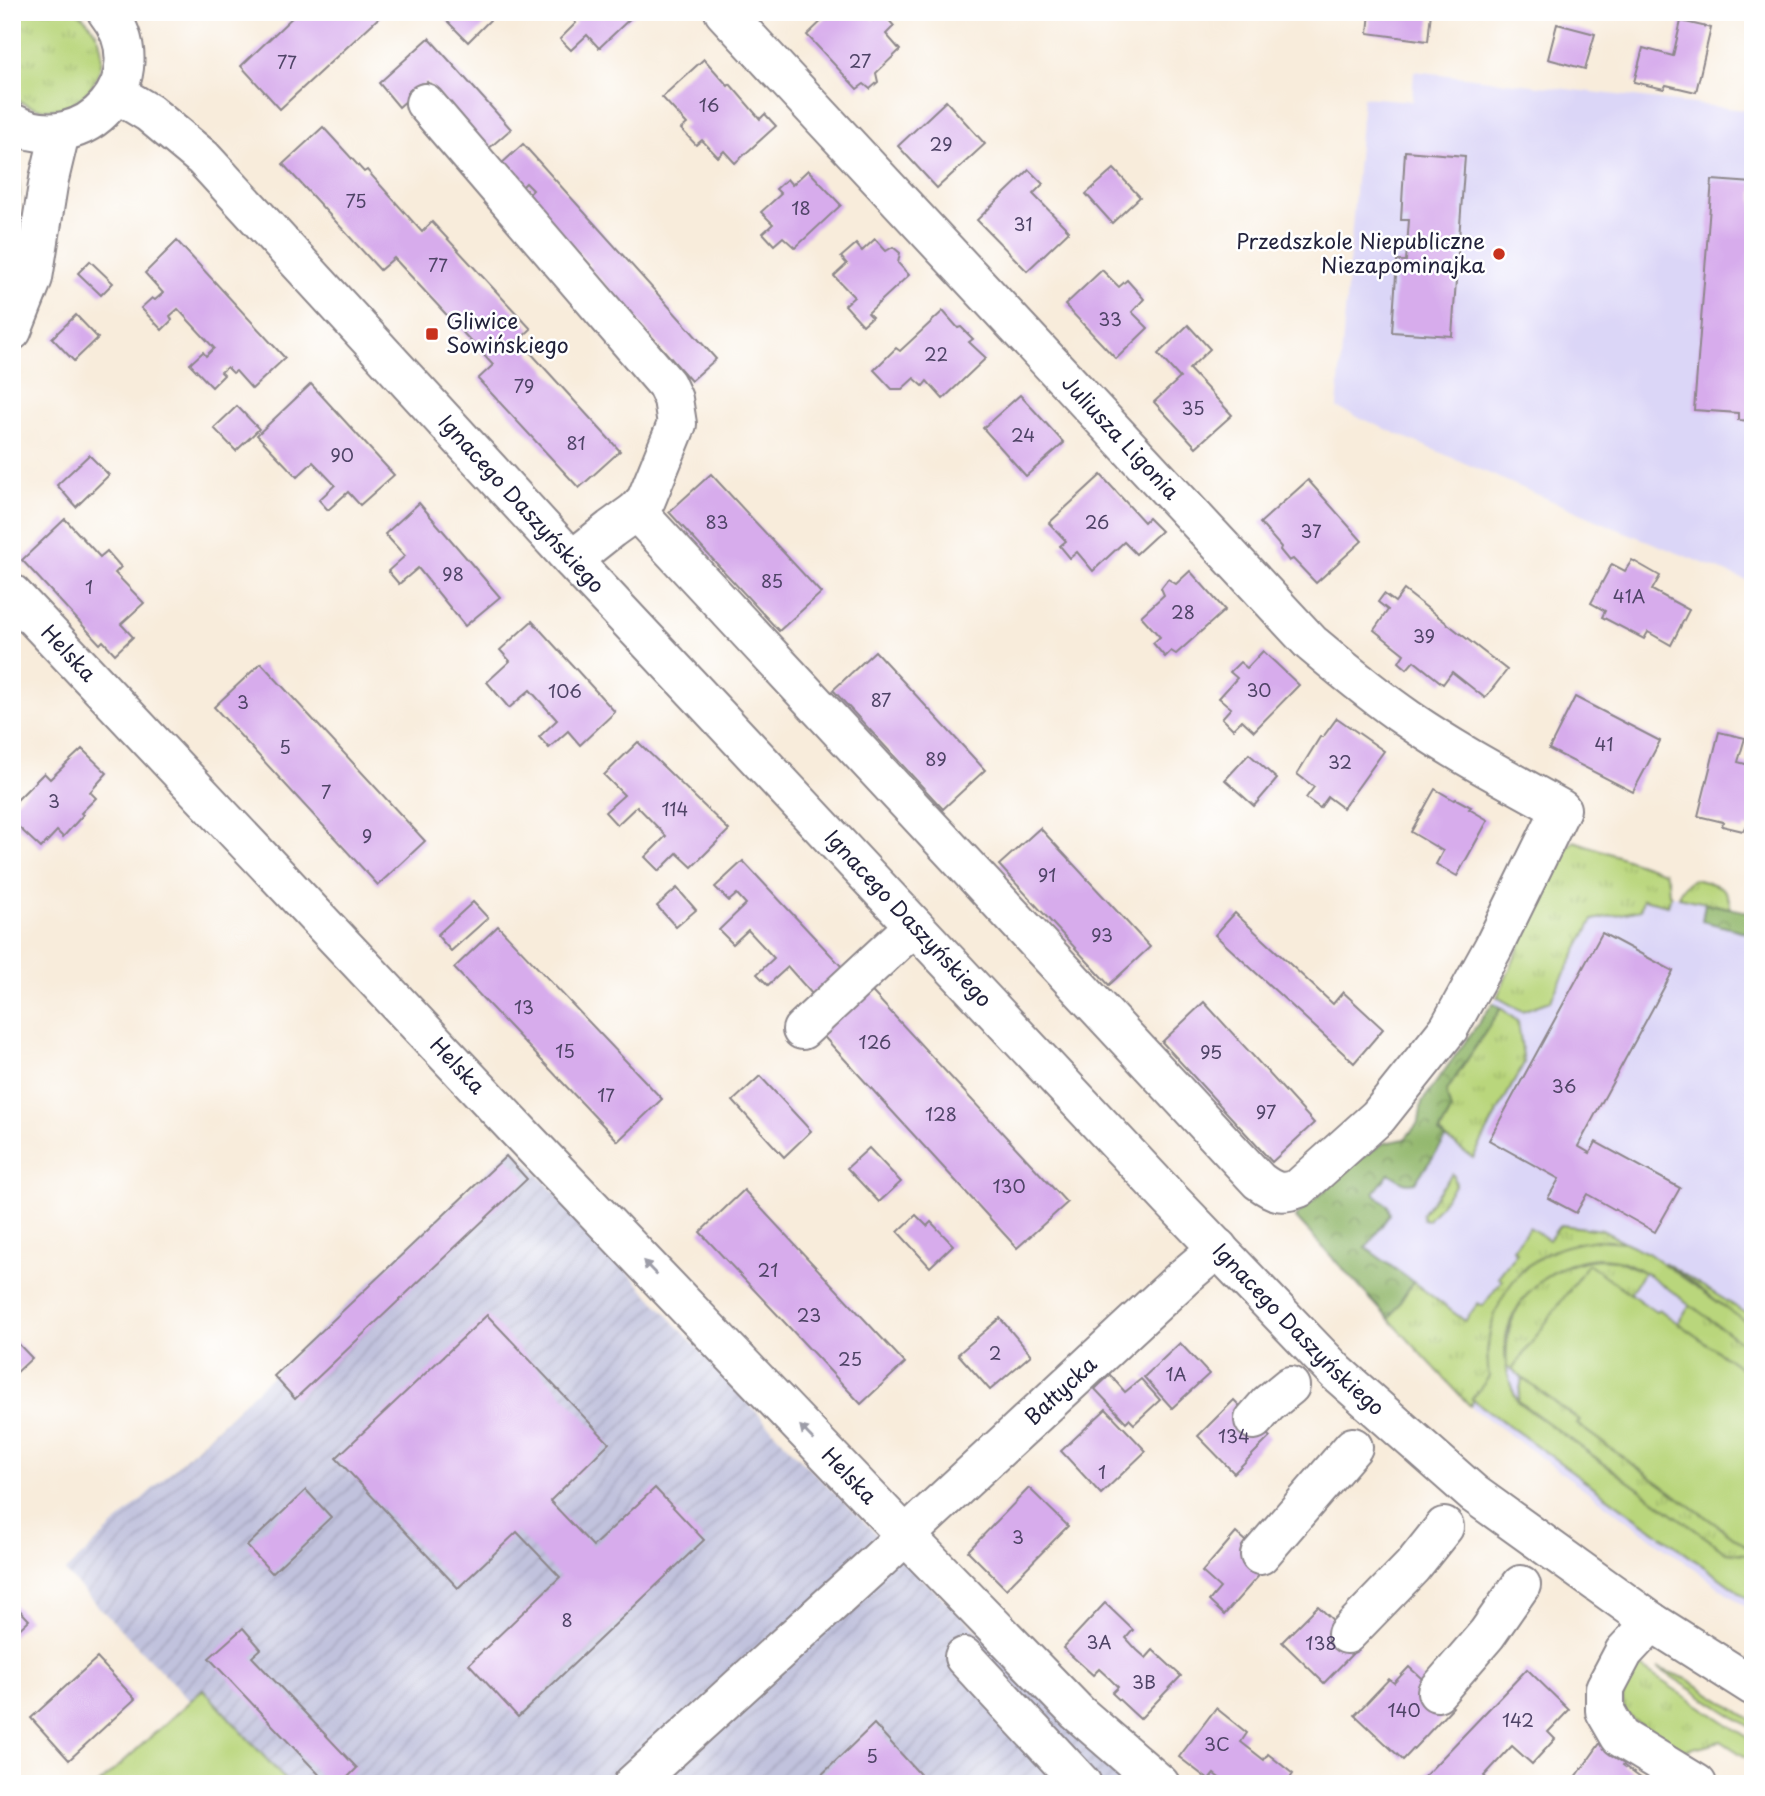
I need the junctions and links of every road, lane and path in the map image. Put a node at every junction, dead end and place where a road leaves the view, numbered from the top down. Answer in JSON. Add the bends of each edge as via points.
{"nodes":[{"id":1,"x":724,"y":12,"type":"edge"},
{"id":2,"x":119,"y":16,"type":"edge"},
{"id":3,"x":116,"y":93,"type":"junction"},
{"id":4,"x":425,"y":103,"type":"dead end"},
{"id":5,"x":12,"y":123,"type":"edge"},
{"id":6,"x":60,"y":133,"type":"junction"},
{"id":7,"x":12,"y":331,"type":"edge"},
{"id":8,"x":636,"y":511,"type":"junction"},
{"id":9,"x":572,"y":560,"type":"junction"},
{"id":10,"x":12,"y":594,"type":"edge"},
{"id":11,"x":914,"y":926,"type":"junction"},
{"id":12,"x":802,"y":1031,"type":"dead end"},
{"id":13,"x":1218,"y":1248,"type":"junction"},
{"id":14,"x":1290,"y":1386,"type":"dead end"},
{"id":15,"x":1254,"y":1420,"type":"dead end"},
{"id":16,"x":1353,"y":1447,"type":"dead end"},
{"id":17,"x":1444,"y":1527,"type":"dead end"},
{"id":18,"x":905,"y":1535,"type":"junction"},
{"id":19,"x":1260,"y":1555,"type":"dead end"},
{"id":20,"x":1521,"y":1585,"type":"dead end"},
{"id":21,"x":1653,"y":1622,"type":"junction"},
{"id":22,"x":1347,"y":1634,"type":"dead end"},
{"id":23,"x":964,"y":1657,"type":"dead end"},
{"id":24,"x":1753,"y":1686,"type":"edge"},
{"id":25,"x":1437,"y":1692,"type":"dead end"},
{"id":26,"x":633,"y":1784,"type":"edge"},
{"id":27,"x":1082,"y":1784,"type":"edge"},
{"id":28,"x":1160,"y":1784,"type":"edge"},
{"id":29,"x":1697,"y":1784,"type":"edge"}],
"edges":[{"from":1,"to":8,"type":"street","name":"Juliusza Ligonia","via":[[1311,643],[1434,737],[1561,809],[1449,1028],[1377,1117],[1299,1188],[1286,1193],[1272,1190]]},
{"from":2,"to":3,"type":"street","via":[[124,70]]},
{"from":3,"to":6,"type":"street","via":[[102,112],[83,126]]},
{"from":3,"to":9,"type":"street","name":"Ignacego Daszyńskiego","via":[[203,158]]},
{"from":4,"to":8,"type":"street","via":[[666,384],[677,424],[646,500]]},
{"from":5,"to":6,"type":"street","via":[[36,133]]},
{"from":6,"to":7,"type":"street","via":[[33,278]]},
{"from":8,"to":9,"type":"street"},
{"from":9,"to":11,"type":"street","name":"Ignacego Daszyńskiego"},
{"from":18,"to":10,"type":"street","name":"Helska","one_way":true},
{"from":11,"to":12,"type":"street"},
{"from":11,"to":13,"type":"street","name":"Ignacego Daszyńskiego"},
{"from":13,"to":18,"type":"street","name":"Bałtycka"},
{"from":13,"to":21,"type":"street","name":"Ignacego Daszyńskiego","via":[[1337,1373],[1474,1494]]},
{"from":14,"to":15,"type":"street"},
{"from":16,"to":19,"type":"street"},
{"from":17,"to":22,"type":"street"},
{"from":18,"to":26,"type":"street","name":"Bałtycka"},
{"from":18,"to":28,"type":"street","via":[[1077,1712]]},
{"from":20,"to":25,"type":"street","via":[[1487,1634]]},
{"from":21,"to":24,"type":"street","name":"Ignacego Daszyńskiego"},
{"from":21,"to":29,"type":"street","via":[[1624,1652],[1605,1688],[1605,1711],[1620,1737]]},
{"from":23,"to":27,"type":"street"}]}
